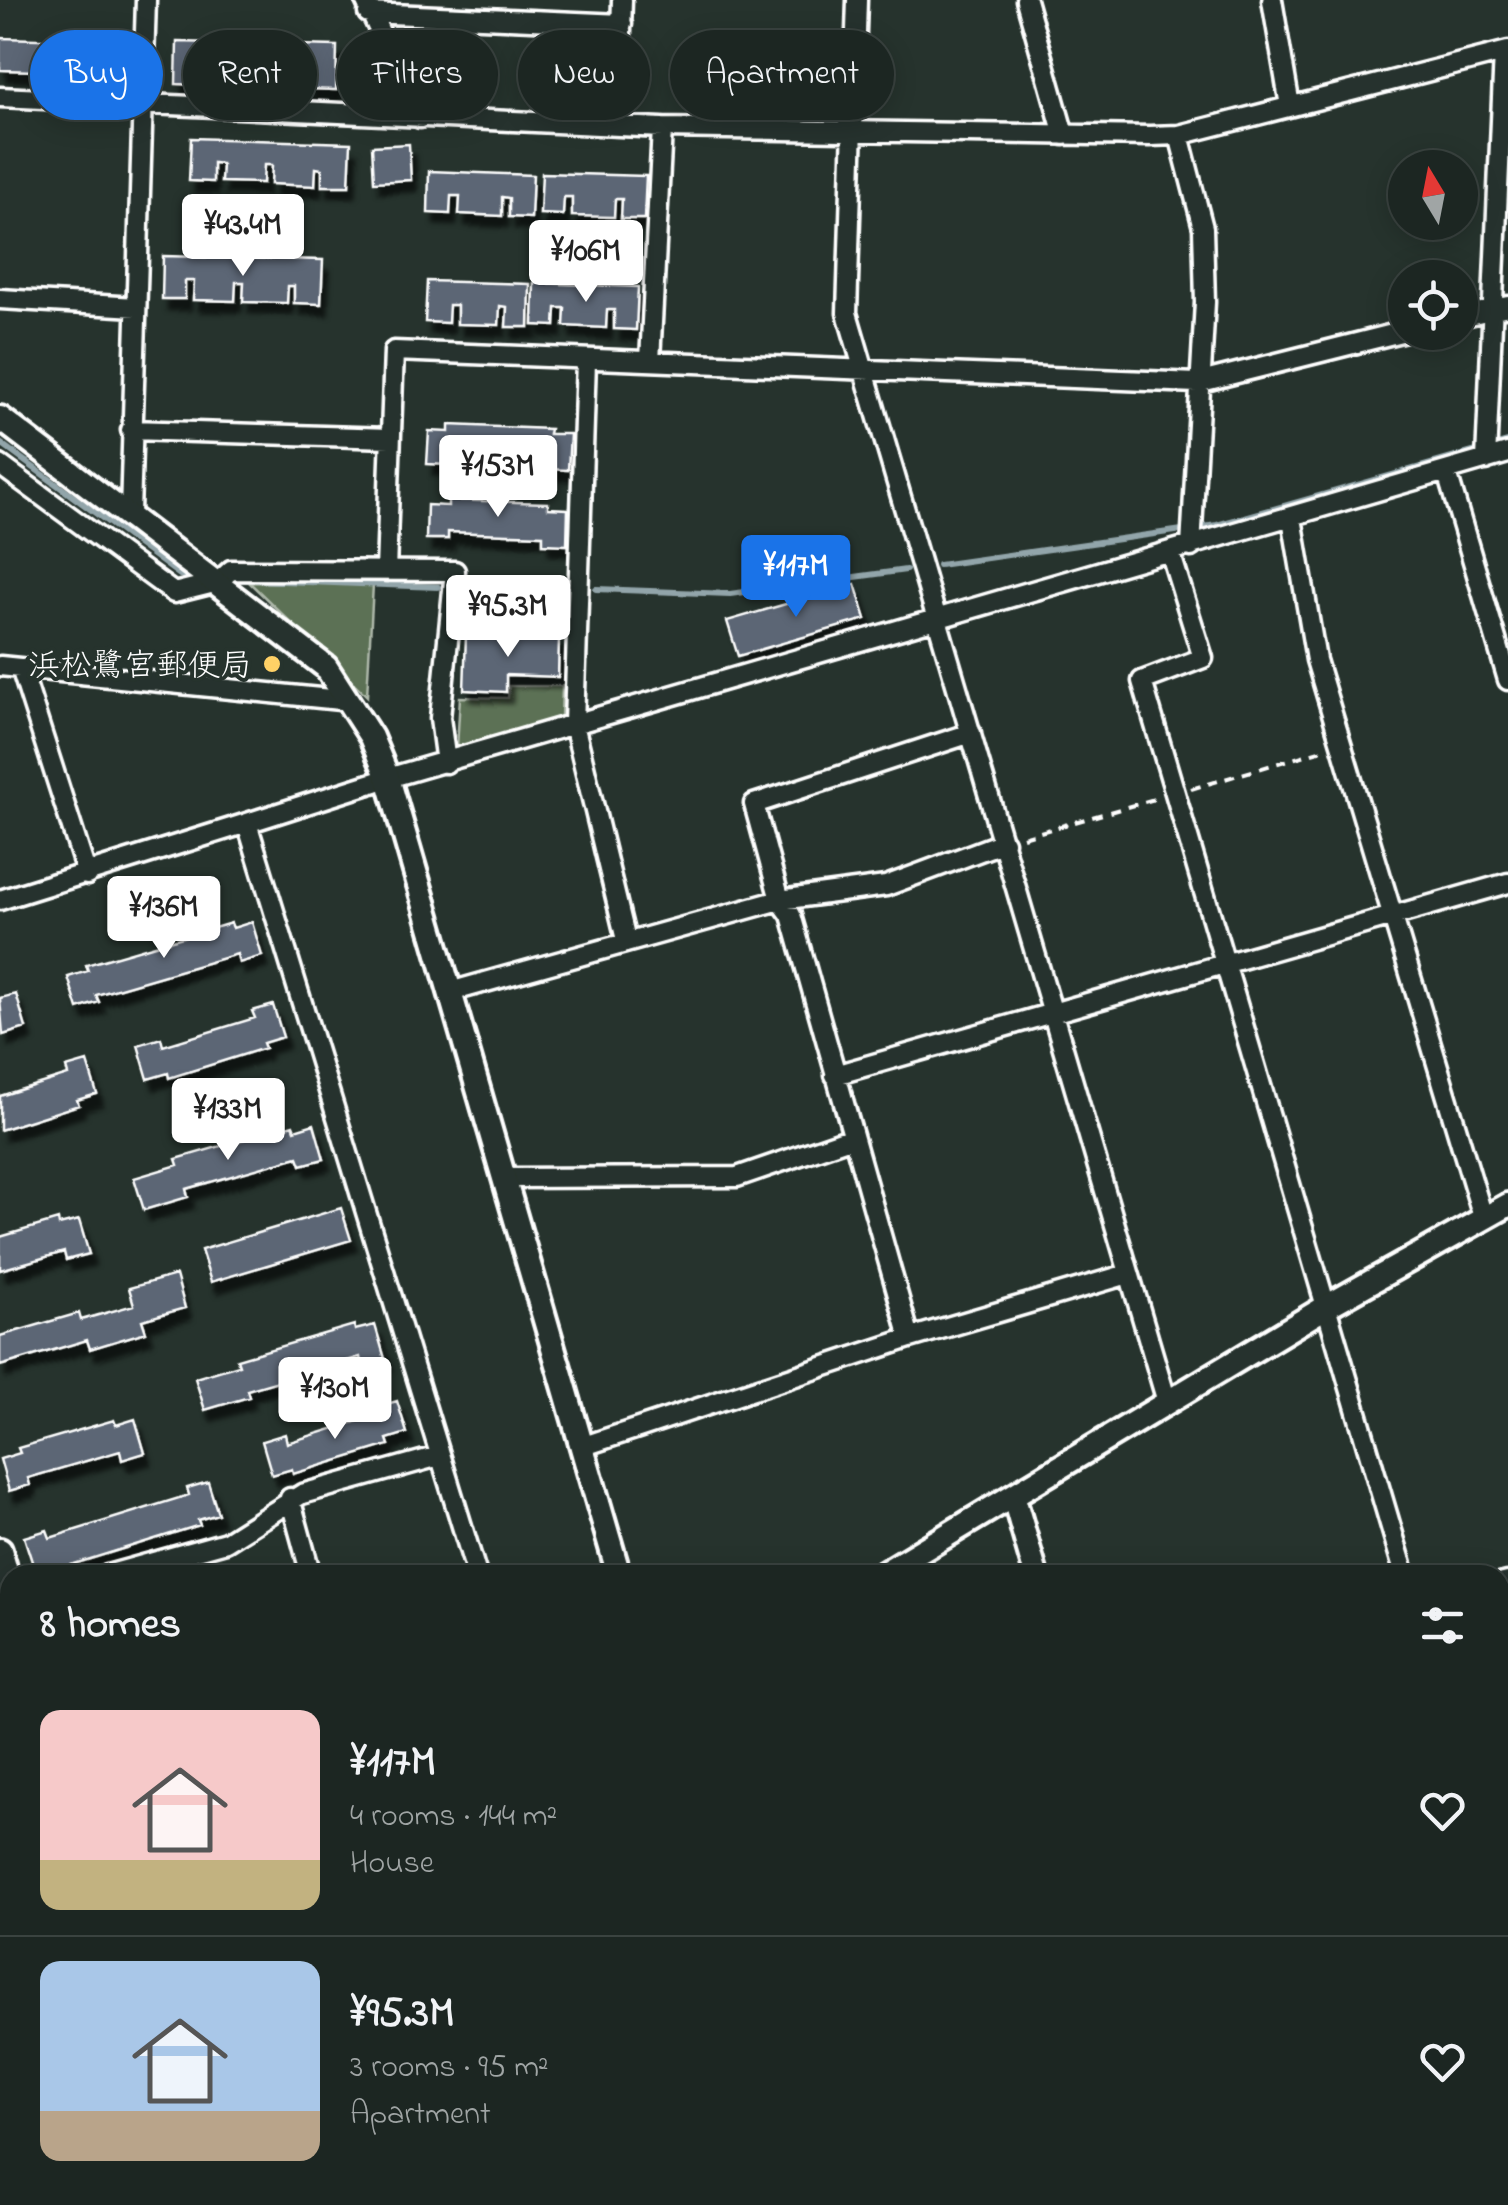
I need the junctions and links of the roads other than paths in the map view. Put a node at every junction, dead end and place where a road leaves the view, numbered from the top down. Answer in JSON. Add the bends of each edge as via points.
{"nodes":[{"id":1,"x":146,"y":0,"type":"edge"},
{"id":2,"x":622,"y":0,"type":"edge"},
{"id":3,"x":857,"y":0,"type":"edge"},
{"id":4,"x":1026,"y":0,"type":"edge"},
{"id":5,"x":1272,"y":0,"type":"edge"},
{"id":6,"x":366,"y":6,"type":"edge"},
{"id":7,"x":622,"y":24,"type":"junction"},
{"id":8,"x":145,"y":30,"type":"edge"},
{"id":9,"x":378,"y":30,"type":"edge"},
{"id":10,"x":1506,"y":52,"type":"edge"},
{"id":11,"x":0,"y":97,"type":"edge"},
{"id":12,"x":30,"y":99,"type":"edge"},
{"id":13,"x":163,"y":106,"type":"edge"},
{"id":14,"x":1290,"y":106,"type":"junction"},
{"id":15,"x":337,"y":114,"type":"edge"},
{"id":16,"x":142,"y":120,"type":"edge"},
{"id":17,"x":477,"y":120,"type":"edge"},
{"id":18,"x":618,"y":125,"type":"junction"},
{"id":19,"x":662,"y":128,"type":"junction"},
{"id":20,"x":851,"y":130,"type":"junction"},
{"id":21,"x":1179,"y":134,"type":"junction"},
{"id":22,"x":1064,"y":135,"type":"junction"},
{"id":23,"x":0,"y":299,"type":"edge"},
{"id":24,"x":136,"y":306,"type":"junction"},
{"id":25,"x":1500,"y":307,"type":"edge"},
{"id":26,"x":1388,"y":335,"type":"edge"},
{"id":27,"x":586,"y":360,"type":"junction"},
{"id":28,"x":650,"y":360,"type":"junction"},
{"id":29,"x":865,"y":369,"type":"junction"},
{"id":30,"x":1197,"y":382,"type":"junction"},
{"id":31,"x":0,"y":418,"type":"edge"},
{"id":32,"x":132,"y":430,"type":"junction"},
{"id":33,"x":390,"y":438,"type":"junction"},
{"id":34,"x":1486,"y":453,"type":"junction"},
{"id":35,"x":1508,"y":454,"type":"edge"},
{"id":36,"x":0,"y":464,"type":"edge"},
{"id":37,"x":1446,"y":472,"type":"junction"},
{"id":38,"x":130,"y":513,"type":"junction"},
{"id":39,"x":1292,"y":518,"type":"junction"},
{"id":40,"x":1190,"y":544,"type":"junction"},
{"id":41,"x":1170,"y":552,"type":"junction"},
{"id":42,"x":386,"y":571,"type":"junction"},
{"id":43,"x":220,"y":579,"type":"junction"},
{"id":44,"x":940,"y":620,"type":"junction"},
{"id":45,"x":0,"y":666,"type":"edge"},
{"id":46,"x":21,"y":668,"type":"junction"},
{"id":47,"x":1508,"y":680,"type":"edge"},
{"id":48,"x":350,"y":701,"type":"junction"},
{"id":49,"x":574,"y":724,"type":"junction"},
{"id":50,"x":971,"y":732,"type":"junction"},
{"id":51,"x":446,"y":763,"type":"junction"},
{"id":52,"x":388,"y":778,"type":"junction"},
{"id":53,"x":247,"y":823,"type":"junction"},
{"id":54,"x":1004,"y":842,"type":"junction"},
{"id":55,"x":87,"y":875,"type":"junction"},
{"id":56,"x":1508,"y":884,"type":"edge"},
{"id":57,"x":0,"y":900,"type":"edge"},
{"id":58,"x":780,"y":900,"type":"junction"},
{"id":59,"x":1396,"y":917,"type":"junction"},
{"id":60,"x":626,"y":940,"type":"junction"},
{"id":61,"x":1227,"y":966,"type":"junction"},
{"id":62,"x":450,"y":992,"type":"junction"},
{"id":63,"x":1055,"y":1014,"type":"junction"},
{"id":64,"x":835,"y":1075,"type":"junction"},
{"id":65,"x":853,"y":1137,"type":"junction"},
{"id":66,"x":504,"y":1178,"type":"junction"},
{"id":67,"x":1508,"y":1205,"type":"edge"},
{"id":68,"x":1483,"y":1217,"type":"junction"},
{"id":69,"x":1128,"y":1274,"type":"junction"},
{"id":70,"x":1324,"y":1308,"type":"junction"},
{"id":71,"x":910,"y":1338,"type":"junction"},
{"id":72,"x":1166,"y":1402,"type":"junction"},
{"id":73,"x":581,"y":1447,"type":"junction"},
{"id":74,"x":439,"y":1456,"type":"junction"},
{"id":75,"x":290,"y":1498,"type":"junction"},
{"id":76,"x":1014,"y":1498,"type":"junction"},
{"id":77,"x":168,"y":1565,"type":"edge"},
{"id":78,"x":308,"y":1565,"type":"edge"},
{"id":79,"x":474,"y":1565,"type":"edge"},
{"id":80,"x":616,"y":1565,"type":"edge"},
{"id":81,"x":898,"y":1565,"type":"edge"},
{"id":82,"x":1033,"y":1565,"type":"edge"},
{"id":83,"x":1401,"y":1565,"type":"edge"}],
"edges":[{"from":1,"to":8,"type":"street"},
{"from":2,"to":7,"type":"street"},
{"from":3,"to":20,"type":"street"},
{"from":4,"to":22,"type":"street"},
{"from":5,"to":14,"type":"street"},
{"from":6,"to":7,"type":"street"},
{"from":6,"to":9,"type":"street"},
{"from":7,"to":18,"type":"street"},
{"from":10,"to":14,"type":"street"},
{"from":10,"to":25,"type":"street"},
{"from":11,"to":12,"type":"street"},
{"from":13,"to":15,"type":"street"},
{"from":14,"to":21,"type":"street"},
{"from":16,"to":24,"type":"street"},
{"from":17,"to":18,"type":"street"},
{"from":18,"to":19,"type":"street"},
{"from":19,"to":20,"type":"street"},
{"from":19,"to":28,"type":"street"},
{"from":20,"to":22,"type":"street"},
{"from":20,"to":29,"type":"street","via":[[846,314]]},
{"from":21,"to":22,"type":"street"},
{"from":21,"to":30,"type":"street","via":[[1203,228]]},
{"from":23,"to":24,"type":"street"},
{"from":24,"to":32,"type":"street"},
{"from":25,"to":34,"type":"street"},
{"from":26,"to":30,"type":"street"},
{"from":27,"to":28,"type":"street"},
{"from":27,"to":33,"type":"street","via":[[394,351]]},
{"from":27,"to":49,"type":"street"},
{"from":28,"to":29,"type":"street"},
{"from":29,"to":30,"type":"street"},
{"from":29,"to":44,"type":"street"},
{"from":30,"to":40,"type":"street"},
{"from":31,"to":38,"type":"street"},
{"from":32,"to":33,"type":"street"},
{"from":32,"to":38,"type":"street"},
{"from":33,"to":42,"type":"street"},
{"from":34,"to":35,"type":"street"},
{"from":34,"to":37,"type":"street"},
{"from":36,"to":43,"type":"street","via":[[174,593]]},
{"from":37,"to":39,"type":"street"},
{"from":37,"to":47,"type":"street"},
{"from":38,"to":43,"type":"street"},
{"from":39,"to":40,"type":"street"},
{"from":39,"to":59,"type":"street","via":[[1316,660]]},
{"from":40,"to":41,"type":"street"},
{"from":41,"to":44,"type":"street"},
{"from":41,"to":61,"type":"street","via":[[1203,658],[1142,682]]},
{"from":42,"to":43,"type":"street"},
{"from":42,"to":51,"type":"street","via":[[455,571],[440,718]]},
{"from":43,"to":48,"type":"street","via":[[326,667]]},
{"from":44,"to":49,"type":"street"},
{"from":44,"to":50,"type":"street"},
{"from":45,"to":46,"type":"street"},
{"from":46,"to":48,"type":"street"},
{"from":46,"to":55,"type":"street"},
{"from":48,"to":52,"type":"street"},
{"from":49,"to":51,"type":"street"},
{"from":49,"to":60,"type":"street"},
{"from":50,"to":54,"type":"street"},
{"from":50,"to":58,"type":"street","via":[[754,804]]},
{"from":51,"to":52,"type":"street"},
{"from":52,"to":53,"type":"street"},
{"from":52,"to":62,"type":"street"},
{"from":53,"to":55,"type":"street"},
{"from":53,"to":74,"type":"street"},
{"from":54,"to":58,"type":"street","via":[[886,886]]},
{"from":54,"to":63,"type":"street"},
{"from":55,"to":57,"type":"street"},
{"from":56,"to":59,"type":"street"},
{"from":58,"to":60,"type":"street"},
{"from":58,"to":64,"type":"street","via":[[792,915]]},
{"from":59,"to":61,"type":"street"},
{"from":59,"to":68,"type":"street"},
{"from":60,"to":62,"type":"street"},
{"from":61,"to":63,"type":"street"},
{"from":61,"to":70,"type":"street"},
{"from":62,"to":66,"type":"street"},
{"from":63,"to":64,"type":"street"},
{"from":63,"to":69,"type":"street"},
{"from":64,"to":65,"type":"street"},
{"from":65,"to":66,"type":"street","via":[[737,1177]]},
{"from":65,"to":71,"type":"street"},
{"from":66,"to":73,"type":"street"},
{"from":67,"to":68,"type":"street"},
{"from":68,"to":70,"type":"street"},
{"from":69,"to":71,"type":"street"},
{"from":69,"to":72,"type":"street"},
{"from":70,"to":72,"type":"street"},
{"from":70,"to":83,"type":"street"},
{"from":71,"to":73,"type":"street"},
{"from":72,"to":76,"type":"street"},
{"from":73,"to":80,"type":"street"},
{"from":74,"to":75,"type":"street"},
{"from":74,"to":79,"type":"street"},
{"from":75,"to":77,"type":"street","via":[[226,1542]]},
{"from":75,"to":78,"type":"street"},
{"from":76,"to":81,"type":"street"},
{"from":76,"to":82,"type":"street"}]}
